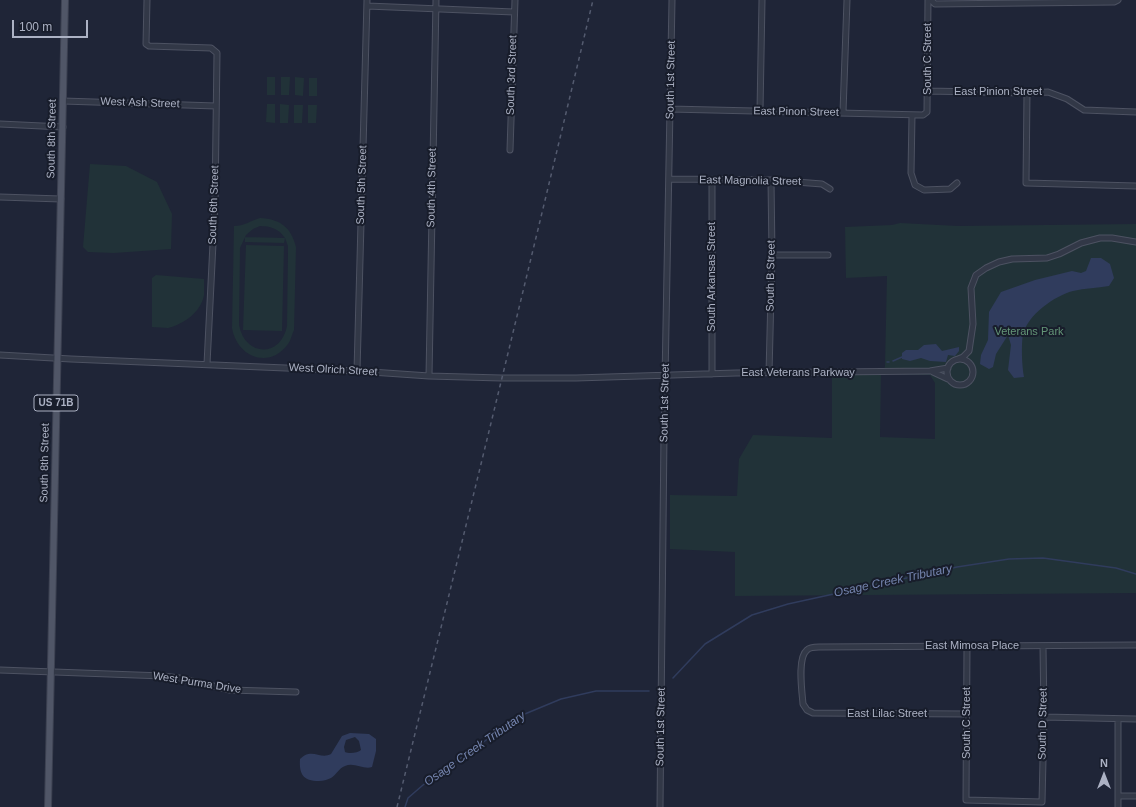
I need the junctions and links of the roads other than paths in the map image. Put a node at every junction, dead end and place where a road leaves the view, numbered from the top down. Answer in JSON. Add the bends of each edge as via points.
{"nodes":[{"id":1,"x":65,"y":0,"type":"edge"},
{"id":2,"x":147,"y":0,"type":"edge"},
{"id":3,"x":367,"y":0,"type":"edge"},
{"id":4,"x":436,"y":0,"type":"edge"},
{"id":5,"x":515,"y":0,"type":"edge"},
{"id":6,"x":672,"y":0,"type":"edge"},
{"id":7,"x":762,"y":0,"type":"edge"},
{"id":8,"x":847,"y":0,"type":"edge"},
{"id":9,"x":928,"y":0,"type":"edge"},
{"id":10,"x":931,"y":0,"type":"edge"},
{"id":11,"x":1118,"y":0,"type":"edge"},
{"id":12,"x":1011,"y":2,"type":"edge"},
{"id":13,"x":367,"y":6,"type":"junction"},
{"id":14,"x":436,"y":8,"type":"junction"},
{"id":15,"x":514,"y":12,"type":"junction"},
{"id":16,"x":928,"y":91,"type":"junction"},
{"id":17,"x":1027,"y":93,"type":"junction"},
{"id":18,"x":64,"y":101,"type":"junction"},
{"id":19,"x":216,"y":106,"type":"junction"},
{"id":20,"x":670,"y":109,"type":"junction"},
{"id":21,"x":760,"y":111,"type":"junction"},
{"id":22,"x":843,"y":112,"type":"junction"},
{"id":23,"x":1136,"y":112,"type":"edge"},
{"id":24,"x":912,"y":115,"type":"junction"},
{"id":25,"x":923,"y":115,"type":"joint"},
{"id":26,"x":0,"y":124,"type":"edge"},
{"id":27,"x":62,"y":127,"type":"junction"},
{"id":28,"x":510,"y":150,"type":"dead end"},
{"id":29,"x":669,"y":179,"type":"junction"},
{"id":30,"x":712,"y":180,"type":"junction"},
{"id":31,"x":771,"y":180,"type":"junction"},
{"id":32,"x":957,"y":183,"type":"dead end"},
{"id":33,"x":1136,"y":186,"type":"edge"},
{"id":34,"x":830,"y":189,"type":"dead end"},
{"id":35,"x":0,"y":198,"type":"edge"},
{"id":36,"x":61,"y":199,"type":"junction"},
{"id":37,"x":1136,"y":242,"type":"edge"},
{"id":38,"x":772,"y":255,"type":"junction"},
{"id":39,"x":828,"y":255,"type":"dead end"},
{"id":40,"x":968,"y":353,"type":"junction"},
{"id":41,"x":0,"y":355,"type":"edge"},
{"id":42,"x":57,"y":358,"type":"junction"},
{"id":43,"x":958,"y":360,"type":"junction"},
{"id":44,"x":207,"y":364,"type":"junction"},
{"id":45,"x":969,"y":364,"type":"junction"},
{"id":46,"x":948,"y":368,"type":"junction"},
{"id":47,"x":357,"y":371,"type":"junction"},
{"id":48,"x":930,"y":371,"type":"junction"},
{"id":49,"x":769,"y":373,"type":"junction"},
{"id":50,"x":712,"y":374,"type":"junction"},
{"id":51,"x":666,"y":375,"type":"junction"},
{"id":52,"x":429,"y":376,"type":"junction"},
{"id":53,"x":948,"y":379,"type":"junction"},
{"id":54,"x":1136,"y":645,"type":"edge"},
{"id":55,"x":967,"y":646,"type":"junction"},
{"id":56,"x":1043,"y":646,"type":"junction"},
{"id":57,"x":0,"y":670,"type":"edge"},
{"id":58,"x":51,"y":671,"type":"junction"},
{"id":59,"x":296,"y":692,"type":"dead end"},
{"id":60,"x":807,"y":710,"type":"joint"},
{"id":61,"x":967,"y":714,"type":"junction"},
{"id":62,"x":1044,"y":717,"type":"junction"},
{"id":63,"x":1118,"y":719,"type":"junction"},
{"id":64,"x":1136,"y":719,"type":"edge"},
{"id":65,"x":1118,"y":796,"type":"junction"},
{"id":66,"x":1136,"y":796,"type":"edge"},
{"id":67,"x":1042,"y":802,"type":"joint"},
{"id":68,"x":48,"y":807,"type":"edge"},
{"id":69,"x":660,"y":807,"type":"edge"},
{"id":70,"x":1118,"y":807,"type":"edge"}],
"edges":[{"from":1,"to":18,"type":"main road","name":"South 8th Street","number":"US 71B"},
{"from":2,"to":19,"type":"street","name":"South 6th Street","via":[[146,44],[211,48],[217,53]]},
{"from":3,"to":13,"type":"street","name":"South 5th Street"},
{"from":4,"to":14,"type":"street","name":"South 4th Street"},
{"from":5,"to":15,"type":"street","name":"South 3rd Street"},
{"from":6,"to":20,"type":"street","name":"South 1st Street"},
{"from":7,"to":21,"type":"street"},
{"from":8,"to":22,"type":"street"},
{"from":9,"to":16,"type":"street","name":"South C Street"},
{"from":10,"to":12,"type":"street","via":[[935,4]]},
{"from":11,"to":12,"type":"street"},
{"from":13,"to":14,"type":"street"},
{"from":13,"to":47,"type":"street","name":"South 5th Street"},
{"from":14,"to":15,"type":"street"},
{"from":14,"to":52,"type":"street","name":"South 4th Street"},
{"from":15,"to":28,"type":"street","name":"South 3rd Street"},
{"from":16,"to":17,"type":"street","name":"East Pinion Street"},
{"from":16,"to":25,"type":"street","name":"South C Street","via":[[927,112]]},
{"from":17,"to":23,"type":"street","name":"East Pinion Street","via":[[1048,92],[1067,99],[1084,110]]},
{"from":17,"to":33,"type":"street","via":[[1026,183]]},
{"from":18,"to":19,"type":"street","name":"West Ash Street"},
{"from":18,"to":27,"type":"main road","name":"South 8th Street","number":"US 71B"},
{"from":19,"to":44,"type":"street","name":"South 6th Street","via":[[215,203]]},
{"from":20,"to":21,"type":"street","name":"East Pinon Street"},
{"from":20,"to":29,"type":"street","name":"South 1st Street"},
{"from":21,"to":22,"type":"street","name":"East Pinon Street"},
{"from":22,"to":24,"type":"street","name":"East Pinon Street"},
{"from":24,"to":25,"type":"street","name":"East Pinon Street"},
{"from":24,"to":32,"type":"street","via":[[911,174],[915,185],[924,190],[950,189]]},
{"from":26,"to":27,"type":"street"},
{"from":27,"to":36,"type":"main road","name":"South 8th Street","number":"US 71B"},
{"from":29,"to":30,"type":"street","name":"East Magnolia Street"},
{"from":29,"to":51,"type":"street","name":"South 1st Street"},
{"from":30,"to":31,"type":"street","name":"East Magnolia Street"},
{"from":30,"to":50,"type":"street","name":"South Arkansas Street"},
{"from":31,"to":34,"type":"street","name":"East Magnolia Street","via":[[822,184]]},
{"from":31,"to":38,"type":"street","name":"South B Street"},
{"from":35,"to":36,"type":"street"},
{"from":36,"to":42,"type":"main road","name":"South 8th Street","number":"US 71B"},
{"from":37,"to":40,"type":"street","via":[[1100,238],[1081,243],[1048,258],[1012,259],[986,268],[976,276],[971,288],[973,324]]},
{"from":38,"to":39,"type":"street"},
{"from":38,"to":49,"type":"street","name":"South B Street"},
{"from":40,"to":43,"type":"street","name":"East Veterans Parkway"},
{"from":40,"to":45,"type":"street"},
{"from":41,"to":42,"type":"street","name":"West Olrich Street"},
{"from":42,"to":44,"type":"street","name":"West Olrich Street"},
{"from":42,"to":58,"type":"main road","name":"South 8th Street","number":"US 71B"},
{"from":43,"to":45,"type":"street"},
{"from":43,"to":46,"type":"street","name":"East Veterans Parkway","via":[[953,361]]},
{"from":44,"to":47,"type":"street","name":"West Olrich Street"},
{"from":45,"to":53,"type":"street","name":"East Veterans Parkway","via":[[973,373],[967,383],[956,384]]},
{"from":46,"to":48,"type":"street","name":"East Veterans Parkway"},
{"from":46,"to":53,"type":"street"},
{"from":47,"to":52,"type":"street","name":"West Olrich Street"},
{"from":48,"to":49,"type":"street","name":"East Veterans Parkway"},
{"from":48,"to":53,"type":"street","name":"East Veterans Parkway"},
{"from":49,"to":50,"type":"street","name":"East Veterans Parkway"},
{"from":50,"to":51,"type":"street","name":"East Veterans Parkway"},
{"from":51,"to":52,"type":"street","name":"West Olrich Street","via":[[576,378]]},
{"from":51,"to":69,"type":"street","name":"South 1st Street"},
{"from":54,"to":56,"type":"street","name":"East Mimosa Place"},
{"from":55,"to":56,"type":"street","name":"East Mimosa Place"},
{"from":55,"to":60,"type":"street","name":"East Mimosa Place","via":[[808,648],[802,655],[801,662],[803,704]]},
{"from":55,"to":61,"type":"street","name":"South C Street"},
{"from":56,"to":62,"type":"street","name":"South D Street"},
{"from":57,"to":58,"type":"street","name":"West Purma Drive"},
{"from":58,"to":59,"type":"street","name":"West Purma Drive","via":[[163,676],[230,690]]},
{"from":58,"to":68,"type":"main road","name":"South 8th Street","number":"US 71B"},
{"from":60,"to":61,"type":"street","name":"East Lilac Street","via":[[827,714]]},
{"from":61,"to":67,"type":"street","name":"South C Street","via":[[966,800]]},
{"from":62,"to":63,"type":"street"},
{"from":62,"to":67,"type":"street","name":"South D Street"},
{"from":63,"to":64,"type":"street"},
{"from":63,"to":65,"type":"street"},
{"from":65,"to":66,"type":"street"},
{"from":65,"to":70,"type":"street"}]}
